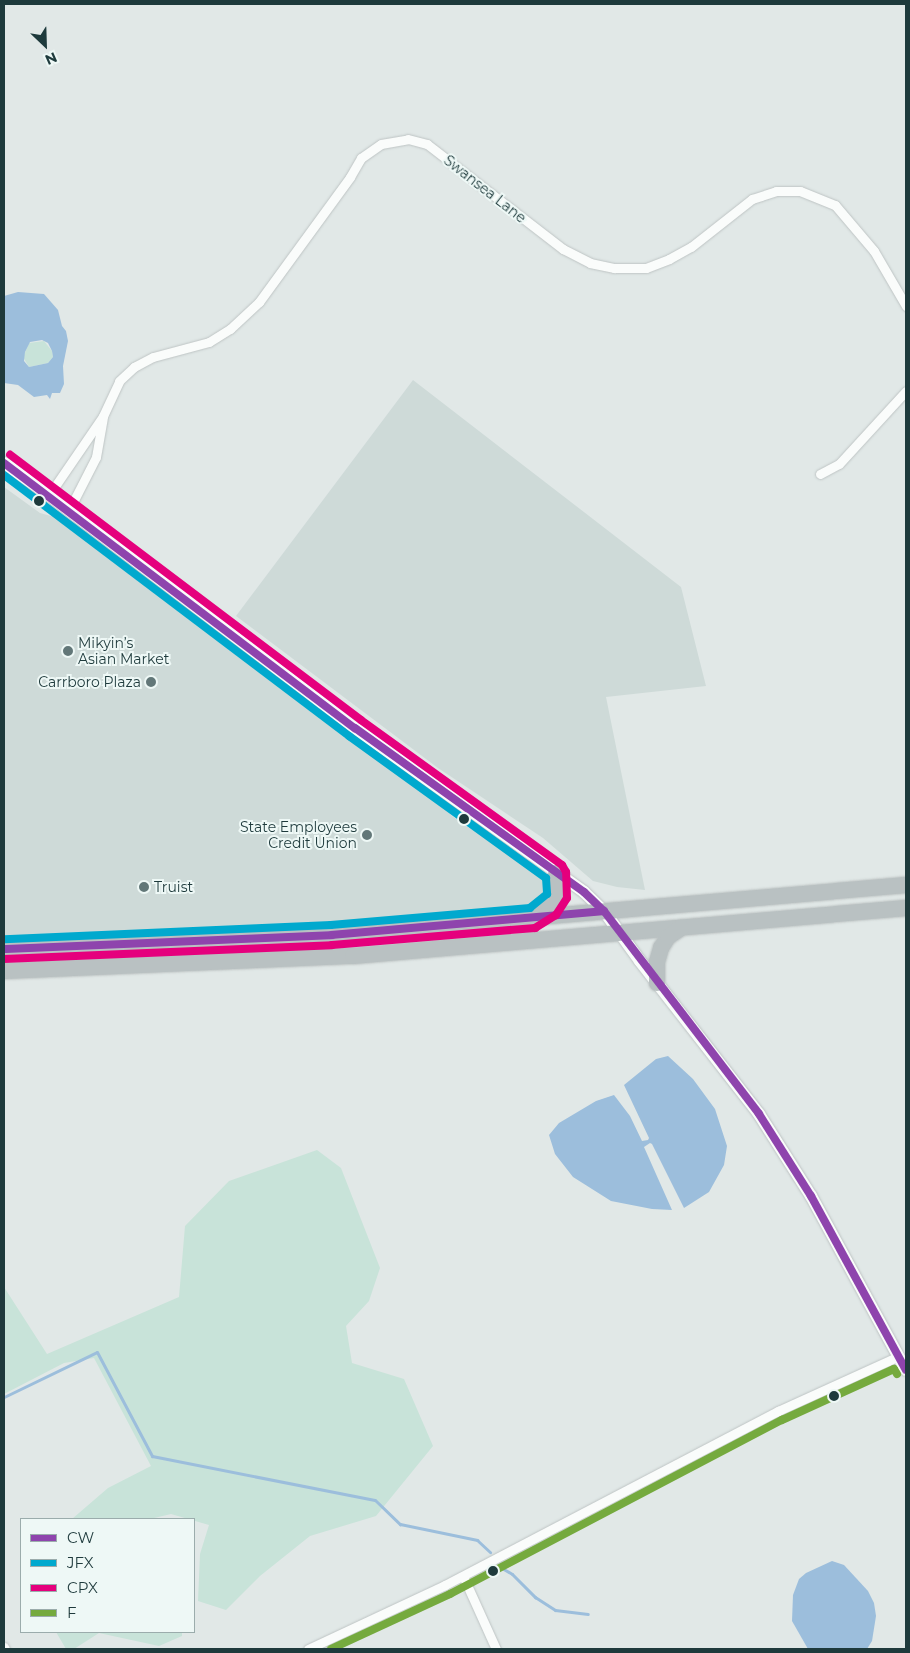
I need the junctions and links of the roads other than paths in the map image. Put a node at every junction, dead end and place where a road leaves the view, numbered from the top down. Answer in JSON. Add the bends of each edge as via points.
{"nodes":[{"id":1,"x":906,"y":306,"type":"edge"},
{"id":2,"x":906,"y":391,"type":"edge"},
{"id":3,"x":103,"y":416,"type":"junction"},
{"id":4,"x":4,"y":464,"type":"edge"},
{"id":5,"x":820,"y":474,"type":"dead end"},
{"id":6,"x":49,"y":495,"type":"junction"},
{"id":7,"x":69,"y":510,"type":"junction"},
{"id":8,"x":556,"y":872,"type":"junction"},
{"id":9,"x":906,"y":885,"type":"edge"},
{"id":10,"x":906,"y":908,"type":"edge"},
{"id":11,"x":604,"y":911,"type":"junction"},
{"id":12,"x":534,"y":918,"type":"junction"},
{"id":13,"x":682,"y":927,"type":"junction"},
{"id":14,"x":619,"y":934,"type":"junction"},
{"id":15,"x":4,"y":949,"type":"edge"},
{"id":16,"x":4,"y":972,"type":"edge"},
{"id":17,"x":657,"y":983,"type":"junction"},
{"id":18,"x":899,"y":1356,"type":"junction"},
{"id":19,"x":906,"y":1370,"type":"edge"},
{"id":20,"x":463,"y":1576,"type":"junction"},
{"id":21,"x":308,"y":1649,"type":"edge"},
{"id":22,"x":496,"y":1649,"type":"edge"}],
"edges":[{"from":1,"to":3,"type":"street","name":"Swansea Lane","via":[[874,250],[835,205],[800,191],[776,191],[752,199],[691,247],[669,259],[646,268],[614,268],[590,262],[563,249],[427,144],[408,139],[381,144],[361,158],[259,302],[230,329],[209,342],[153,357],[134,367],[119,381]]},
{"from":2,"to":5,"type":"street","via":[[839,464]]},
{"from":3,"to":6,"type":"street","name":"Swansea Lane"},
{"from":3,"to":7,"type":"street","name":"Swansea Lane","via":[[96,457]]},
{"from":4,"to":6,"type":"street"},
{"from":6,"to":7,"type":"street"},
{"from":7,"to":8,"type":"street","via":[[363,733]]},
{"from":8,"to":11,"type":"street"},
{"from":8,"to":12,"type":"highway","via":[[557,897]]},
{"from":9,"to":11,"type":"highway"},
{"from":10,"to":13,"type":"highway"},
{"from":11,"to":12,"type":"highway"},
{"from":11,"to":14,"type":"street"},
{"from":12,"to":15,"type":"highway","via":[[332,935]]},
{"from":13,"to":14,"type":"highway"},
{"from":13,"to":17,"type":"highway","via":[[668,937],[661,948]]},
{"from":14,"to":16,"type":"highway","via":[[353,956]]},
{"from":14,"to":17,"type":"street"},
{"from":17,"to":18,"type":"street","via":[[769,1128],[811,1196]]},
{"from":18,"to":19,"type":"street"},
{"from":18,"to":20,"type":"street","via":[[778,1411]]},
{"from":20,"to":21,"type":"street"},
{"from":20,"to":22,"type":"street"}]}
